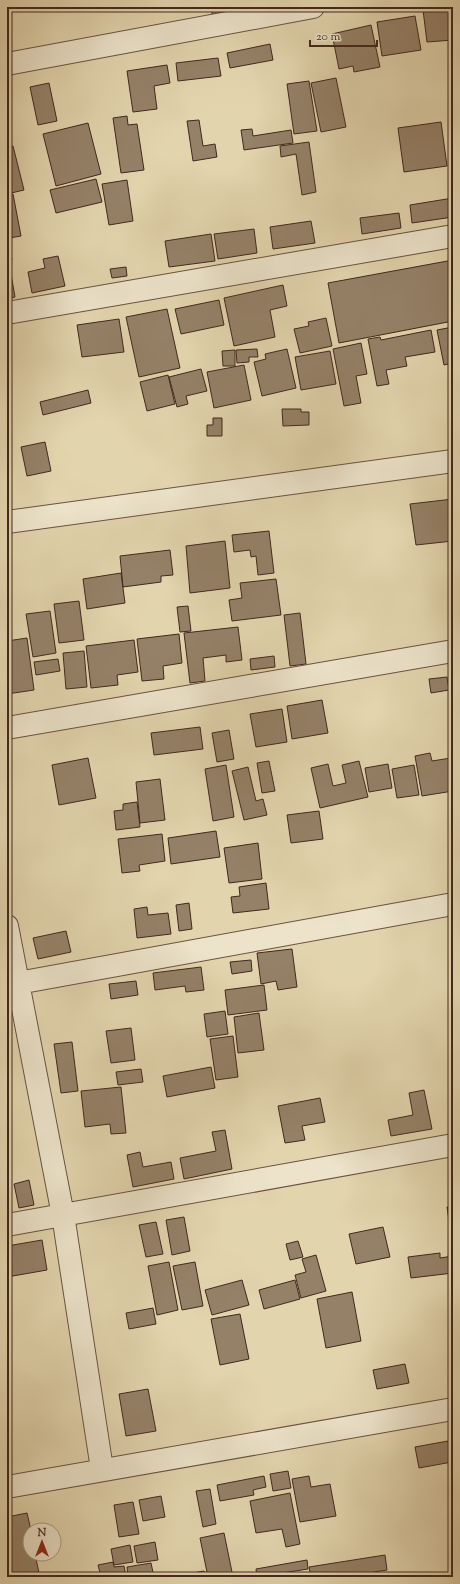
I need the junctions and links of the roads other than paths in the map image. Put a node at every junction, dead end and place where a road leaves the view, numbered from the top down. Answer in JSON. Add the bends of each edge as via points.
{"nodes":[{"id":1,"x":313,"y":7,"type":"edge"},
{"id":2,"x":7,"y":64,"type":"edge"},
{"id":3,"x":453,"y":236,"type":"edge"},
{"id":4,"x":7,"y":313,"type":"edge"},
{"id":5,"x":453,"y":461,"type":"edge"},
{"id":6,"x":7,"y":522,"type":"edge"},
{"id":7,"x":453,"y":651,"type":"edge"},
{"id":8,"x":7,"y":728,"type":"edge"},
{"id":9,"x":453,"y":904,"type":"edge"},
{"id":10,"x":7,"y":926,"type":"edge"},
{"id":11,"x":12,"y":984,"type":"edge"},
{"id":12,"x":453,"y":1145,"type":"edge"},
{"id":13,"x":63,"y":1215,"type":"junction"},
{"id":14,"x":7,"y":1225,"type":"edge"},
{"id":15,"x":453,"y":1409,"type":"edge"},
{"id":16,"x":102,"y":1469,"type":"junction"},
{"id":17,"x":7,"y":1487,"type":"edge"}],
"edges":[{"from":1,"to":2,"type":"street"},
{"from":3,"to":4,"type":"street"},
{"from":5,"to":6,"type":"street"},
{"from":7,"to":8,"type":"street"},
{"from":9,"to":11,"type":"street"},
{"from":10,"to":11,"type":"street"},
{"from":11,"to":13,"type":"street"},
{"from":12,"to":13,"type":"street"},
{"from":13,"to":14,"type":"street"},
{"from":13,"to":16,"type":"street"},
{"from":15,"to":16,"type":"street"},
{"from":16,"to":17,"type":"street"}]}
